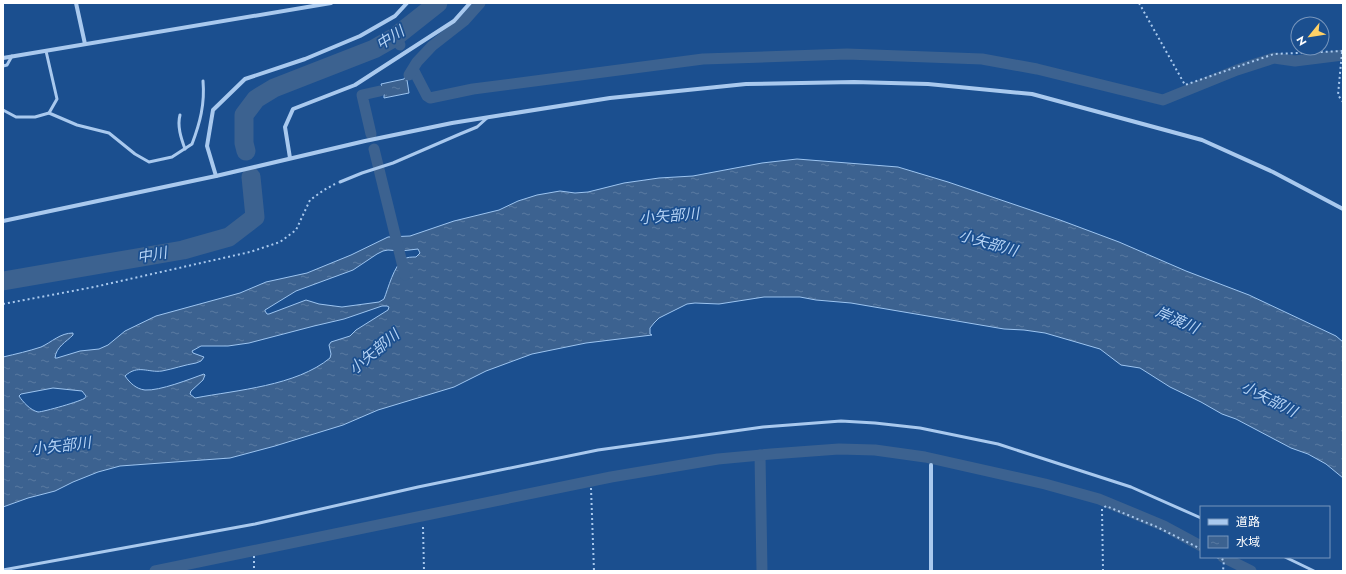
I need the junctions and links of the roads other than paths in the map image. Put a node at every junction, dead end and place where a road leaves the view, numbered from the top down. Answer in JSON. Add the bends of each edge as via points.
{"nodes":[{"id":1,"x":76,"y":3,"type":"edge"},
{"id":2,"x":331,"y":3,"type":"edge"},
{"id":3,"x":407,"y":3,"type":"edge"},
{"id":4,"x":470,"y":3,"type":"edge"},
{"id":5,"x":85,"y":44,"type":"junction"},
{"id":6,"x":46,"y":51,"type":"junction"},
{"id":7,"x":12,"y":56,"type":"junction"},
{"id":8,"x":3,"y":58,"type":"edge"},
{"id":9,"x":3,"y":66,"type":"edge"},
{"id":10,"x":203,"y":81,"type":"dead end"},
{"id":11,"x":3,"y":110,"type":"edge"},
{"id":12,"x":49,"y":113,"type":"junction"},
{"id":13,"x":180,"y":115,"type":"dead end"},
{"id":14,"x":487,"y":118,"type":"junction"},
{"id":15,"x":185,"y":149,"type":"junction"},
{"id":16,"x":290,"y":158,"type":"junction"},
{"id":17,"x":216,"y":176,"type":"junction"},
{"id":18,"x":340,"y":182,"type":"road end"},
{"id":19,"x":1343,"y":209,"type":"edge"},
{"id":20,"x":3,"y":221,"type":"edge"},
{"id":21,"x":931,"y":465,"type":"dead end"},
{"id":22,"x":1200,"y":518,"type":"edge"},
{"id":23,"x":1287,"y":558,"type":"edge"},
{"id":24,"x":3,"y":570,"type":"edge"},
{"id":25,"x":931,"y":571,"type":"edge"},
{"id":26,"x":1314,"y":571,"type":"edge"}],
"edges":[{"from":1,"to":5,"type":"street"},
{"from":2,"to":5,"type":"street"},
{"from":3,"to":17,"type":"street","via":[[395,16],[360,36],[305,59],[245,79],[212,110],[207,146]]},
{"from":4,"to":16,"type":"street","via":[[454,21],[355,86],[293,109],[285,127]]},
{"from":5,"to":6,"type":"street"},
{"from":6,"to":7,"type":"street"},
{"from":6,"to":12,"type":"lane","via":[[57,99]]},
{"from":7,"to":8,"type":"street"},
{"from":7,"to":9,"type":"lane","via":[[7,65]]},
{"from":10,"to":15,"type":"lane","via":[[204,96],[198,129],[192,144]]},
{"from":11,"to":12,"type":"lane","via":[[16,117],[35,117]]},
{"from":12,"to":15,"type":"lane","via":[[77,125],[109,133],[149,162],[172,157]]},
{"from":13,"to":15,"type":"lane","via":[[181,137]]},
{"from":14,"to":16,"type":"street","via":[[372,139]]},
{"from":14,"to":18,"type":"lane","via":[[477,127],[393,163]]},
{"from":14,"to":19,"type":"street","via":[[610,98],[746,84],[928,84],[1032,94],[1202,140],[1273,172]]},
{"from":16,"to":17,"type":"street"},
{"from":17,"to":20,"type":"street"},
{"from":21,"to":25,"type":"street"},
{"from":22,"to":24,"type":"lane","via":[[1131,486],[998,444],[920,428],[841,421],[763,427],[598,450],[255,524]]},
{"from":23,"to":26,"type":"lane"}]}
